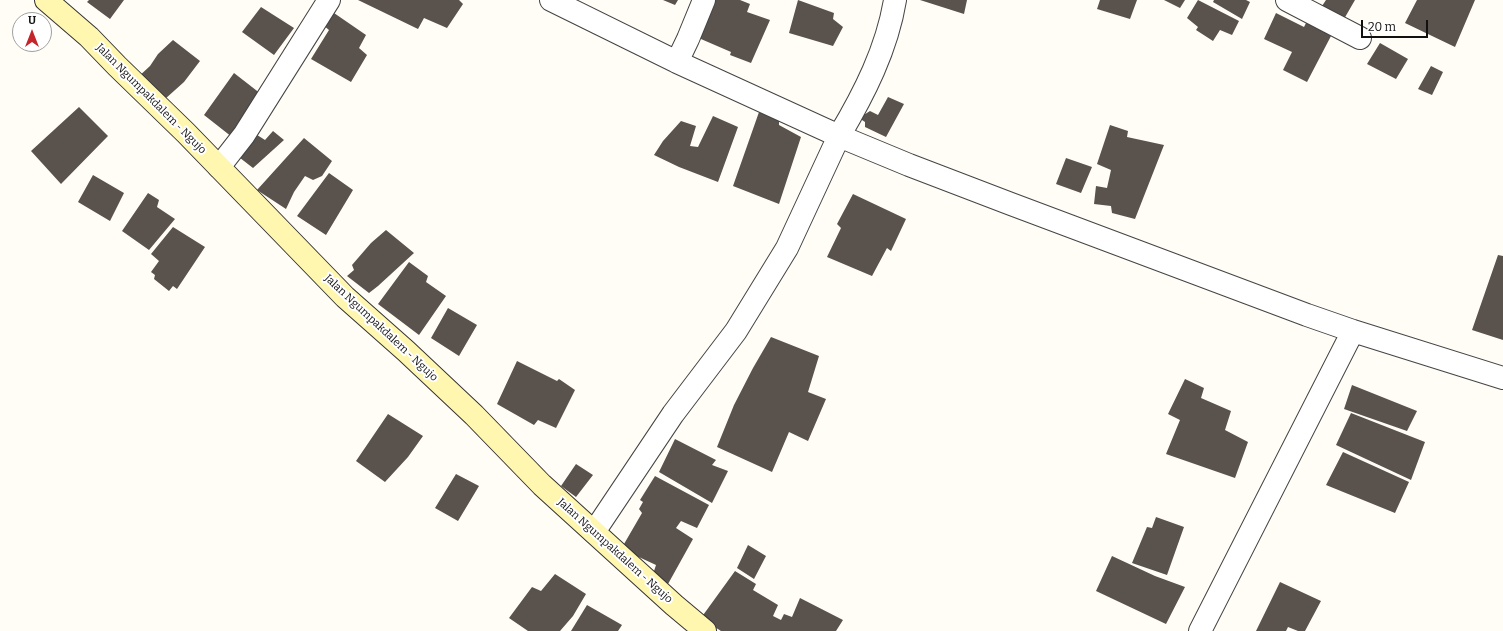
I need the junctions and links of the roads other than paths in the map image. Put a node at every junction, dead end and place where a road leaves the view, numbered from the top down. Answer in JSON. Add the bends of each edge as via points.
{"nodes":[{"id":1,"x":46,"y":0,"type":"edge"},
{"id":2,"x":329,"y":0,"type":"edge"},
{"id":3,"x":551,"y":0,"type":"edge"},
{"id":4,"x":704,"y":0,"type":"edge"},
{"id":5,"x":895,"y":0,"type":"edge"},
{"id":6,"x":1287,"y":0,"type":"edge"},
{"id":7,"x":1360,"y":38,"type":"dead end"},
{"id":8,"x":677,"y":62,"type":"junction"},
{"id":9,"x":839,"y":136,"type":"junction"},
{"id":10,"x":219,"y":167,"type":"junction"},
{"id":11,"x":1353,"y":331,"type":"junction"},
{"id":12,"x":1503,"y":378,"type":"edge"},
{"id":13,"x":594,"y":532,"type":"junction"},
{"id":14,"x":705,"y":631,"type":"edge"},
{"id":15,"x":1200,"y":631,"type":"edge"}],
"edges":[{"from":1,"to":10,"type":"street","name":"Jalan Ngumpakdalem - Ngujo","via":[[89,37]]},
{"from":2,"to":10,"type":"street","via":[[244,135]]},
{"from":3,"to":8,"type":"street"},
{"from":4,"to":8,"type":"street"},
{"from":5,"to":9,"type":"street","via":[[874,68],[857,106]]},
{"from":6,"to":7,"type":"street"},
{"from":8,"to":9,"type":"street"},
{"from":9,"to":11,"type":"street","via":[[1011,204]]},
{"from":9,"to":13,"type":"street","via":[[787,248],[740,324],[673,414]]},
{"from":10,"to":13,"type":"street","name":"Jalan Ngumpakdalem - Ngujo","via":[[345,297],[468,409],[542,485]]},
{"from":11,"to":12,"type":"street"},
{"from":11,"to":15,"type":"street"},
{"from":13,"to":14,"type":"street","name":"Jalan Ngumpakdalem - Ngujo"}]}
